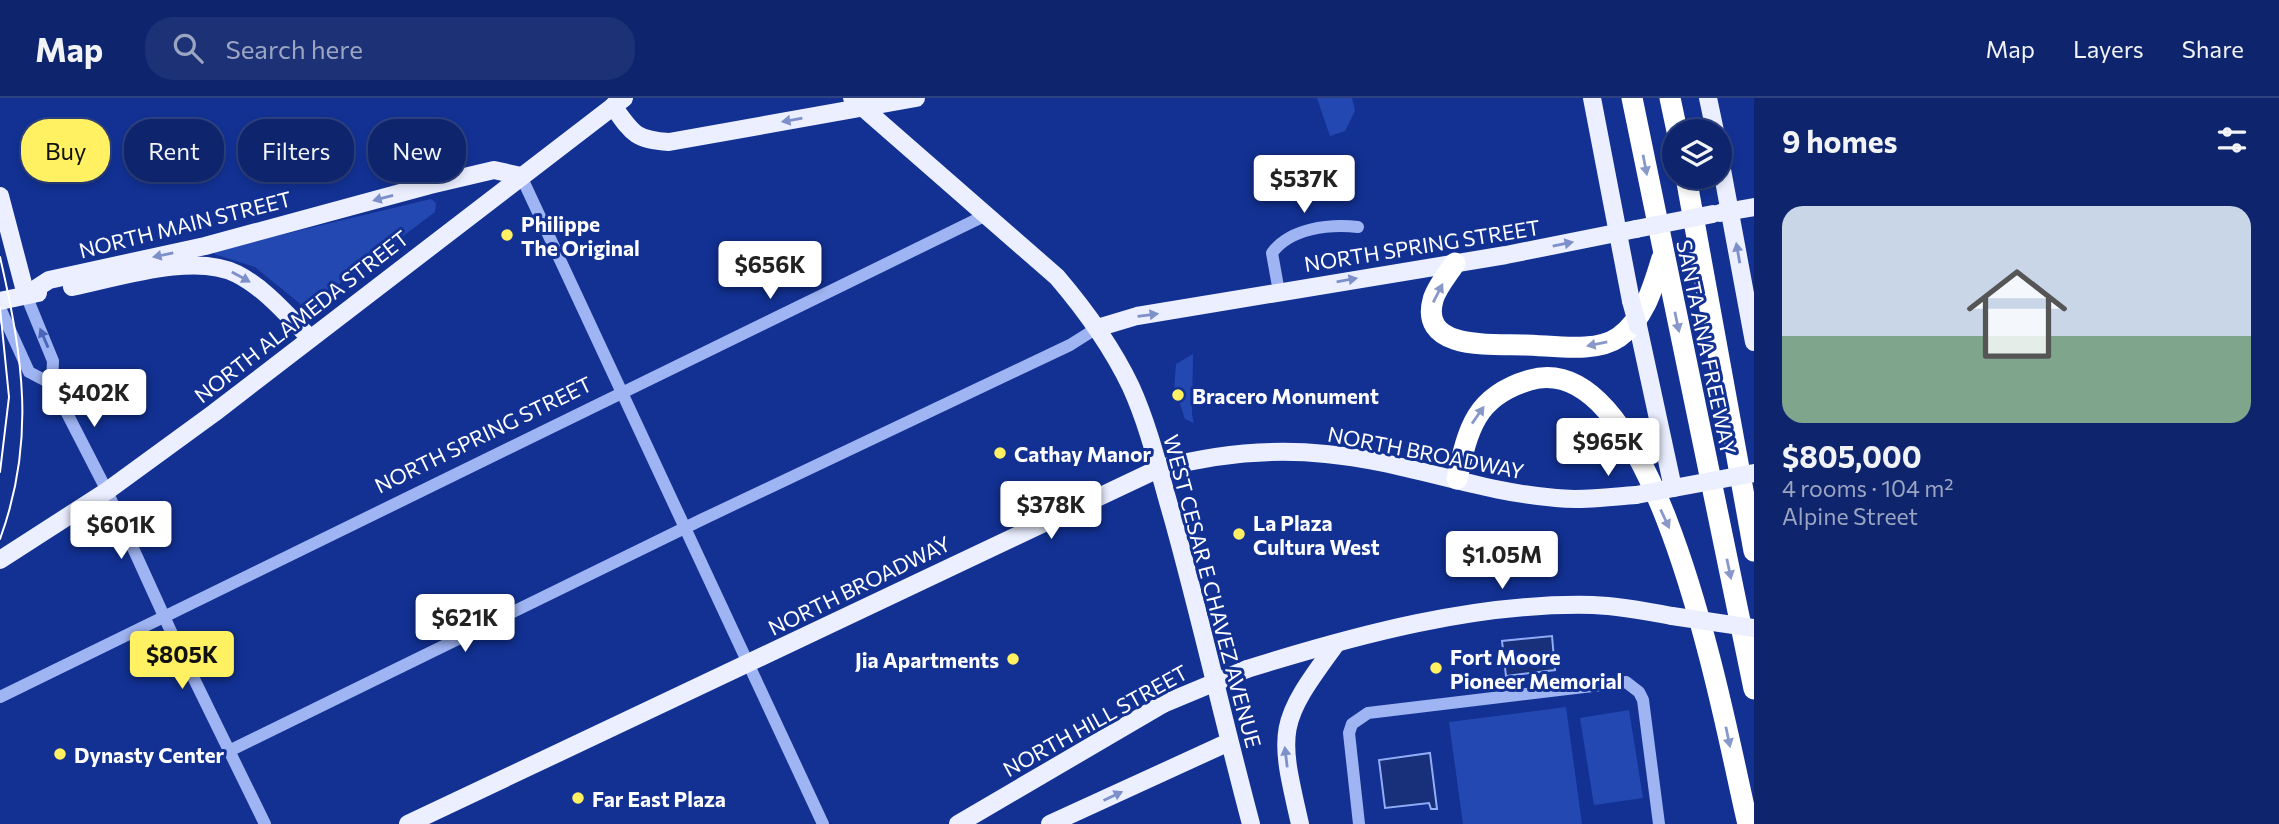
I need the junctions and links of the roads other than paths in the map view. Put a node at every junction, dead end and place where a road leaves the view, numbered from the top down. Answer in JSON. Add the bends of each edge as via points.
{"nodes":[{"id":1,"x":916,"y":98,"type":"edge"},
{"id":2,"x":1592,"y":98,"type":"edge"},
{"id":3,"x":1632,"y":98,"type":"edge"},
{"id":4,"x":1670,"y":98,"type":"edge"},
{"id":5,"x":1685,"y":98,"type":"edge"},
{"id":6,"x":1708,"y":98,"type":"edge"},
{"id":7,"x":615,"y":101,"type":"edge"},
{"id":8,"x":855,"y":103,"type":"edge"},
{"id":9,"x":1676,"y":119,"type":"edge"},
{"id":10,"x":1682,"y":119,"type":"edge"},
{"id":11,"x":1712,"y":119,"type":"edge"},
{"id":12,"x":521,"y":176,"type":"junction"},
{"id":13,"x":1688,"y":189,"type":"edge"},
{"id":14,"x":1721,"y":189,"type":"edge"},
{"id":15,"x":0,"y":197,"type":"edge"},
{"id":16,"x":1754,"y":207,"type":"edge"},
{"id":17,"x":1721,"y":213,"type":"junction"},
{"id":18,"x":988,"y":214,"type":"junction"},
{"id":19,"x":1357,"y":227,"type":"dead end"},
{"id":20,"x":1628,"y":231,"type":"junction"},
{"id":21,"x":1662,"y":256,"type":"junction"},
{"id":22,"x":1455,"y":263,"type":"junction"},
{"id":23,"x":1279,"y":292,"type":"junction"},
{"id":24,"x":26,"y":295,"type":"junction"},
{"id":25,"x":0,"y":300,"type":"edge"},
{"id":26,"x":0,"y":308,"type":"edge"},
{"id":27,"x":1097,"y":328,"type":"junction"},
{"id":28,"x":310,"y":338,"type":"junction"},
{"id":29,"x":1754,"y":342,"type":"edge"},
{"id":30,"x":52,"y":384,"type":"junction"},
{"id":31,"x":621,"y":391,"type":"junction"},
{"id":32,"x":1158,"y":469,"type":"junction"},
{"id":33,"x":1754,"y":473,"type":"edge"},
{"id":34,"x":1457,"y":479,"type":"junction"},
{"id":35,"x":1673,"y":488,"type":"junction"},
{"id":36,"x":107,"y":491,"type":"junction"},
{"id":37,"x":686,"y":528,"type":"junction"},
{"id":38,"x":1754,"y":551,"type":"edge"},
{"id":39,"x":0,"y":561,"type":"edge"},
{"id":40,"x":164,"y":617,"type":"junction"},
{"id":41,"x":1754,"y":628,"type":"edge"},
{"id":42,"x":1336,"y":644,"type":"junction"},
{"id":43,"x":749,"y":663,"type":"junction"},
{"id":44,"x":1754,"y":689,"type":"edge"},
{"id":45,"x":0,"y":697,"type":"edge"},
{"id":46,"x":1229,"y":742,"type":"junction"},
{"id":47,"x":229,"y":751,"type":"junction"},
{"id":48,"x":265,"y":824,"type":"edge"},
{"id":49,"x":408,"y":824,"type":"edge"},
{"id":50,"x":823,"y":824,"type":"edge"},
{"id":51,"x":958,"y":824,"type":"edge"},
{"id":52,"x":1051,"y":824,"type":"edge"},
{"id":53,"x":1251,"y":824,"type":"edge"},
{"id":54,"x":1300,"y":824,"type":"edge"},
{"id":55,"x":1359,"y":824,"type":"edge"},
{"id":56,"x":1659,"y":824,"type":"edge"},
{"id":57,"x":1748,"y":824,"type":"edge"}],
"edges":[{"from":1,"to":8,"type":"main road"},
{"from":2,"to":20,"type":"main road"},
{"from":3,"to":21,"type":"highway","name":"SANTA ANA FREEWAY","one_way":true},
{"from":4,"to":9,"type":"highway"},
{"from":5,"to":10,"type":"highway"},
{"from":6,"to":11,"type":"main road"},
{"from":8,"to":7,"type":"main road","one_way":true,"via":[[669,142],[636,136]]},
{"from":7,"to":12,"type":"main road","name":"NORTH ALAMEDA STREET"},
{"from":8,"to":18,"type":"main road","name":"WEST CESAR E CHAVEZ AVENUE"},
{"from":12,"to":24,"type":"main road","name":"NORTH MAIN STREET","one_way":true,"via":[[494,170],[205,246],[48,280]]},
{"from":12,"to":28,"type":"main road","name":"NORTH ALAMEDA STREET"},
{"from":12,"to":31,"type":"street"},
{"from":13,"to":38,"type":"highway","name":"SANTA ANA FREEWAY"},
{"from":14,"to":17,"type":"main road"},
{"from":15,"to":24,"type":"main road"},
{"from":16,"to":17,"type":"main road","name":"NORTH SPRING STREET"},
{"from":17,"to":20,"type":"main road","name":"NORTH SPRING STREET","bridge":true},
{"from":29,"to":17,"type":"main road","one_way":true},
{"from":18,"to":27,"type":"main road","name":"WEST CESAR E CHAVEZ AVENUE","via":[[1057,277]]},
{"from":18,"to":31,"type":"street","name":"NORTH SPRING STREET"},
{"from":19,"to":23,"type":"street","via":[[1334,225],[1278,244],[1272,253]]},
{"from":22,"to":20,"type":"main road","name":"NORTH SPRING STREET","one_way":true},
{"from":20,"to":35,"type":"main road","bridge":true,"via":[[1622,262]]},
{"from":21,"to":22,"type":"highway","one_way":true,"via":[[1650,296],[1631,324],[1618,338],[1587,346],[1467,344],[1444,335],[1433,317],[1433,299]]},
{"from":21,"to":44,"type":"highway","name":"SANTA ANA FREEWAY","one_way":true},
{"from":23,"to":22,"type":"main road","name":"NORTH SPRING STREET","one_way":true},
{"from":27,"to":23,"type":"main road","name":"NORTH SPRING STREET","one_way":true,"via":[[1137,316]]},
{"from":24,"to":25,"type":"main road","name":"NORTH MAIN STREET"},
{"from":24,"to":28,"type":"main road","name":"NORTH MAIN STREET","one_way":true,"via":[[186,265],[211,265],[254,285]]},
{"from":30,"to":24,"type":"street","one_way":true,"via":[[53,360]]},
{"from":26,"to":30,"type":"street","via":[[29,372]]},
{"from":27,"to":32,"type":"main road","name":"WEST CESAR E CHAVEZ AVENUE","via":[[1130,387]]},
{"from":27,"to":37,"type":"street"},
{"from":28,"to":36,"type":"main road","name":"NORTH ALAMEDA STREET"},
{"from":30,"to":36,"type":"street"},
{"from":31,"to":37,"type":"street"},
{"from":31,"to":40,"type":"street","name":"NORTH SPRING STREET"},
{"from":32,"to":34,"type":"main road","name":"NORTH BROADWAY","via":[[1226,454],[1292,451],[1363,459]]},
{"from":32,"to":43,"type":"main road","name":"NORTH BROADWAY"},
{"from":32,"to":46,"type":"main road","name":"WEST CESAR E CHAVEZ AVENUE"},
{"from":33,"to":35,"type":"main road","name":"NORTH BROADWAY","bridge":true},
{"from":34,"to":35,"type":"main road","name":"NORTH BROADWAY","bridge":true,"via":[[1558,499]]},
{"from":34,"to":57,"type":"highway","one_way":true,"via":[[1472,422],[1488,401],[1512,385],[1555,378],[1596,397],[1614,417],[1689,576]]},
{"from":36,"to":39,"type":"main road","name":"NORTH ALAMEDA STREET"},
{"from":36,"to":40,"type":"street"},
{"from":37,"to":43,"type":"street"},
{"from":37,"to":47,"type":"street"},
{"from":40,"to":45,"type":"street","name":"NORTH SPRING STREET"},
{"from":40,"to":47,"type":"street"},
{"from":41,"to":42,"type":"main road","name":"NORTH HILL STREET","bridge":true,"via":[[1595,605],[1536,607]]},
{"from":42,"to":51,"type":"main road","name":"NORTH HILL STREET","bridge":true,"via":[[1247,669],[1163,704]]},
{"from":54,"to":42,"type":"main road","one_way":true,"via":[[1284,738],[1291,710]]},
{"from":43,"to":49,"type":"main road","name":"NORTH BROADWAY"},
{"from":43,"to":50,"type":"street"},
{"from":52,"to":46,"type":"main road","one_way":true},
{"from":46,"to":53,"type":"main road","name":"WEST CESAR E CHAVEZ AVENUE"},
{"from":47,"to":48,"type":"street"},
{"from":55,"to":56,"type":"street","via":[[1349,733],[1367,713],[1626,682],[1643,700]]}]}
